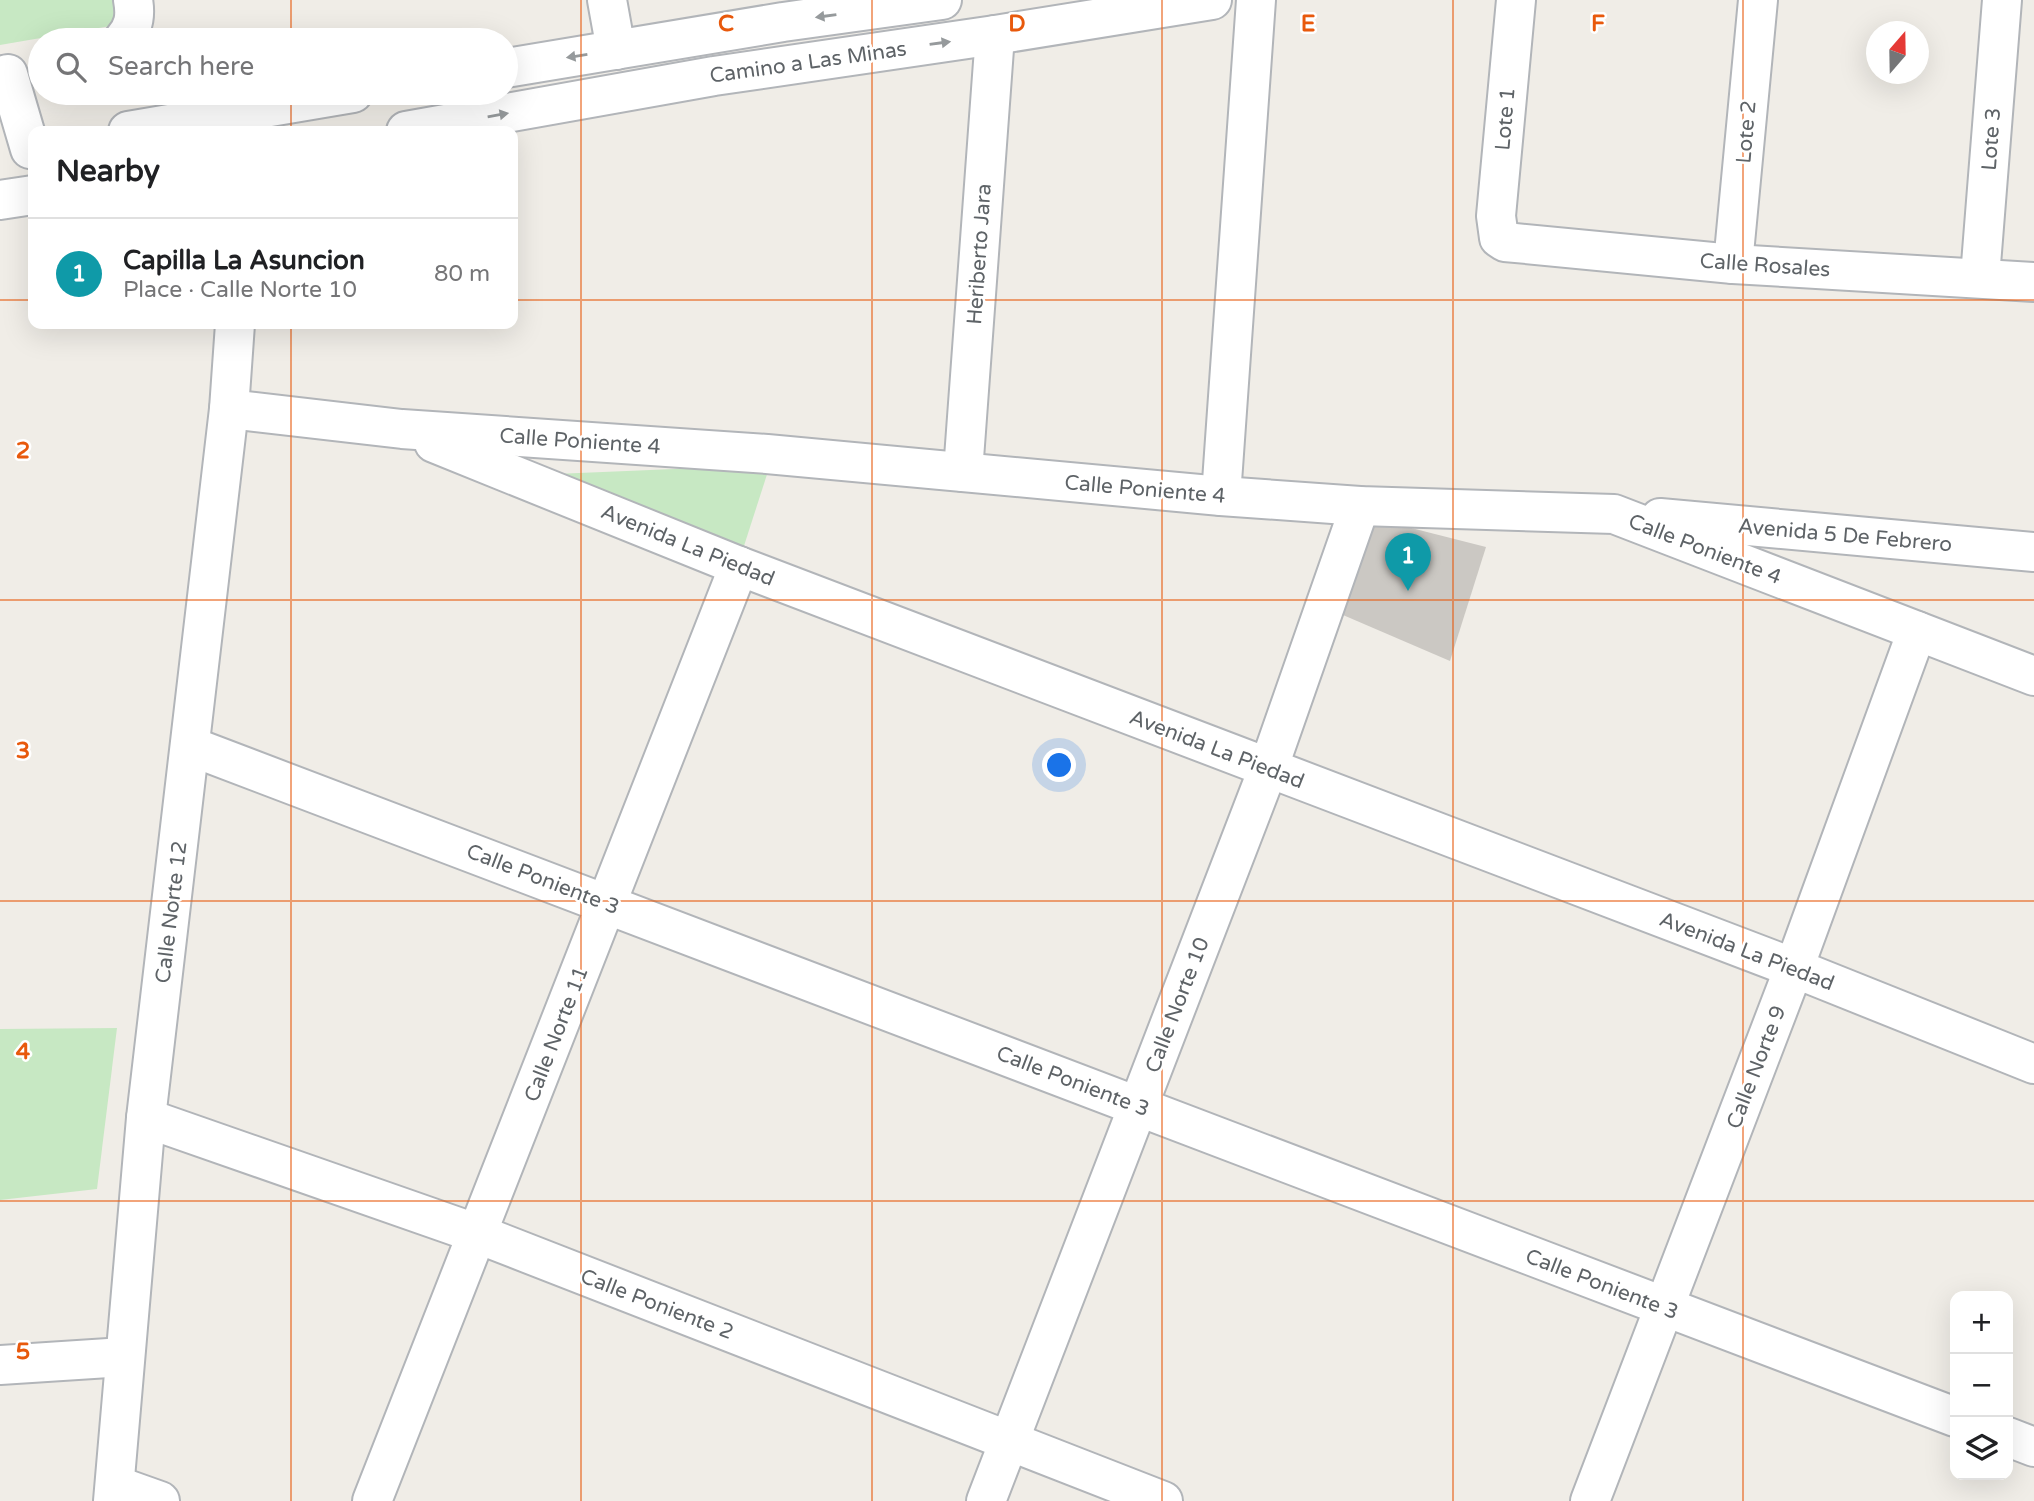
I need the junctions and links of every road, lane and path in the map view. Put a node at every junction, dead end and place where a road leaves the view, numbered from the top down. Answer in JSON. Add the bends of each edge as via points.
{"nodes":[{"id":1,"x":133,"y":0,"type":"edge"},
{"id":2,"x":607,"y":0,"type":"edge"},
{"id":3,"x":942,"y":0,"type":"edge"},
{"id":4,"x":1212,"y":0,"type":"edge"},
{"id":5,"x":1256,"y":0,"type":"edge"},
{"id":6,"x":1516,"y":0,"type":"edge"},
{"id":7,"x":1758,"y":0,"type":"edge"},
{"id":8,"x":2002,"y":0,"type":"edge"},
{"id":9,"x":782,"y":11,"type":"edge"},
{"id":10,"x":132,"y":28,"type":"edge"},
{"id":11,"x":995,"y":35,"type":"junction"},
{"id":12,"x":616,"y":50,"type":"junction"},
{"id":13,"x":518,"y":66,"type":"edge"},
{"id":14,"x":16,"y":72,"type":"edge"},
{"id":15,"x":307,"y":105,"type":"edge"},
{"id":16,"x":245,"y":121,"type":"edge"},
{"id":17,"x":186,"y":126,"type":"edge"},
{"id":18,"x":434,"y":126,"type":"edge"},
{"id":19,"x":21,"y":150,"type":"edge"},
{"id":20,"x":28,"y":196,"type":"edge"},
{"id":21,"x":0,"y":200,"type":"edge"},
{"id":22,"x":1499,"y":237,"type":"joint"},
{"id":23,"x":1733,"y":264,"type":"junction"},
{"id":24,"x":1980,"y":278,"type":"junction"},
{"id":25,"x":2034,"y":282,"type":"edge"},
{"id":26,"x":235,"y":329,"type":"edge"},
{"id":27,"x":229,"y":410,"type":"junction"},
{"id":28,"x":402,"y":429,"type":"junction"},
{"id":29,"x":963,"y":472,"type":"junction"},
{"id":30,"x":1221,"y":496,"type":"junction"},
{"id":31,"x":1360,"y":506,"type":"junction"},
{"id":32,"x":1614,"y":514,"type":"junction"},
{"id":33,"x":2034,"y":552,"type":"edge"},
{"id":34,"x":739,"y":566,"type":"junction"},
{"id":35,"x":1917,"y":631,"type":"junction"},
{"id":36,"x":2034,"y":676,"type":"edge"},
{"id":37,"x":190,"y":746,"type":"junction"},
{"id":38,"x":1268,"y":769,"type":"junction"},
{"id":39,"x":608,"y":903,"type":"junction"},
{"id":40,"x":1794,"y":968,"type":"junction"},
{"id":41,"x":2034,"y":1064,"type":"edge"},
{"id":42,"x":1138,"y":1107,"type":"junction"},
{"id":43,"x":146,"y":1118,"type":"junction"},
{"id":44,"x":478,"y":1234,"type":"junction"},
{"id":45,"x":1664,"y":1307,"type":"junction"},
{"id":46,"x":124,"y":1357,"type":"junction"},
{"id":47,"x":0,"y":1365,"type":"edge"},
{"id":48,"x":1952,"y":1417,"type":"edge"},
{"id":49,"x":2013,"y":1439,"type":"edge"},
{"id":50,"x":1009,"y":1442,"type":"junction"},
{"id":51,"x":2034,"y":1447,"type":"edge"},
{"id":52,"x":114,"y":1493,"type":"edge"},
{"id":53,"x":160,"y":1501,"type":"edge"},
{"id":54,"x":372,"y":1501,"type":"edge"},
{"id":55,"x":986,"y":1501,"type":"edge"},
{"id":56,"x":1163,"y":1501,"type":"edge"},
{"id":57,"x":1590,"y":1501,"type":"edge"}],
"edges":[{"from":1,"to":10,"type":"street"},
{"from":2,"to":12,"type":"street"},
{"from":3,"to":9,"type":"street","name":"Camino a Las Minas","one_way":true},
{"from":4,"to":11,"type":"street","name":"Camino a Las Minas"},
{"from":5,"to":30,"type":"street"},
{"from":6,"to":22,"type":"street","name":"Lote 1","via":[[1496,216]]},
{"from":7,"to":23,"type":"street","name":"Lote 2"},
{"from":8,"to":24,"type":"street","name":"Lote 3"},
{"from":9,"to":12,"type":"street","name":"Camino a Las Minas"},
{"from":18,"to":11,"type":"street","name":"Camino a Las Minas","one_way":true,"via":[[714,76]]},
{"from":11,"to":29,"type":"street","name":"Heriberto Jara"},
{"from":12,"to":13,"type":"street","name":"Camino a Las Minas","one_way":true},
{"from":14,"to":19,"type":"street"},
{"from":15,"to":16,"type":"street"},
{"from":16,"to":17,"type":"street"},
{"from":20,"to":21,"type":"street"},
{"from":22,"to":23,"type":"street","name":"Calle Rosales","via":[[1513,244]]},
{"from":23,"to":24,"type":"street","name":"Calle Rosales"},
{"from":24,"to":25,"type":"street","name":"Calle Rosales"},
{"from":26,"to":27,"type":"street","name":"Calle Norte 12"},
{"from":27,"to":28,"type":"street","name":"Calle Poniente 4"},
{"from":27,"to":37,"type":"street","name":"Calle Norte 12"},
{"from":28,"to":29,"type":"street","name":"Calle Poniente 4"},
{"from":28,"to":34,"type":"street","name":"Avenida La Piedad"},
{"from":29,"to":30,"type":"street","name":"Calle Poniente 4"},
{"from":30,"to":31,"type":"street","name":"Calle Poniente 4"},
{"from":31,"to":32,"type":"street","name":"Calle Poniente 4"},
{"from":31,"to":38,"type":"street","name":"Calle Norte 10"},
{"from":32,"to":33,"type":"street","name":"Avenida 5 De Febrero"},
{"from":32,"to":35,"type":"street","name":"Calle Poniente 4"},
{"from":34,"to":38,"type":"street","name":"Avenida La Piedad"},
{"from":34,"to":39,"type":"street","name":"Calle Norte 11"},
{"from":35,"to":36,"type":"street","name":"Calle Poniente 4"},
{"from":35,"to":40,"type":"street","name":"Calle Norte 9"},
{"from":37,"to":39,"type":"street","name":"Calle Poniente 3"},
{"from":37,"to":43,"type":"street","name":"Calle Norte 12"},
{"from":38,"to":40,"type":"street","name":"Avenida La Piedad"},
{"from":38,"to":42,"type":"street","name":"Calle Norte 10"},
{"from":39,"to":42,"type":"street","name":"Calle Poniente 3"},
{"from":39,"to":44,"type":"street","name":"Calle Norte 11"},
{"from":40,"to":41,"type":"street","name":"Avenida La Piedad"},
{"from":40,"to":45,"type":"street","name":"Calle Norte 9"},
{"from":42,"to":45,"type":"street","name":"Calle Poniente 3"},
{"from":42,"to":50,"type":"street","name":"Calle Norte 10"},
{"from":43,"to":44,"type":"street","name":"Calle Poniente 2"},
{"from":43,"to":46,"type":"street","name":"Calle Norte 12"},
{"from":44,"to":50,"type":"street","name":"Calle Poniente 2"},
{"from":44,"to":54,"type":"street","name":"Calle Norte 11"},
{"from":45,"to":48,"type":"street","name":"Calle Poniente 3"},
{"from":45,"to":57,"type":"street","name":"Calle Norte 9"},
{"from":46,"to":47,"type":"street"},
{"from":46,"to":52,"type":"street","name":"Calle Norte 12"},
{"from":49,"to":51,"type":"street"},
{"from":50,"to":55,"type":"street","name":"Calle Norte 10"},
{"from":50,"to":56,"type":"street","name":"Calle Poniente 2"},
{"from":52,"to":53,"type":"street"}]}
